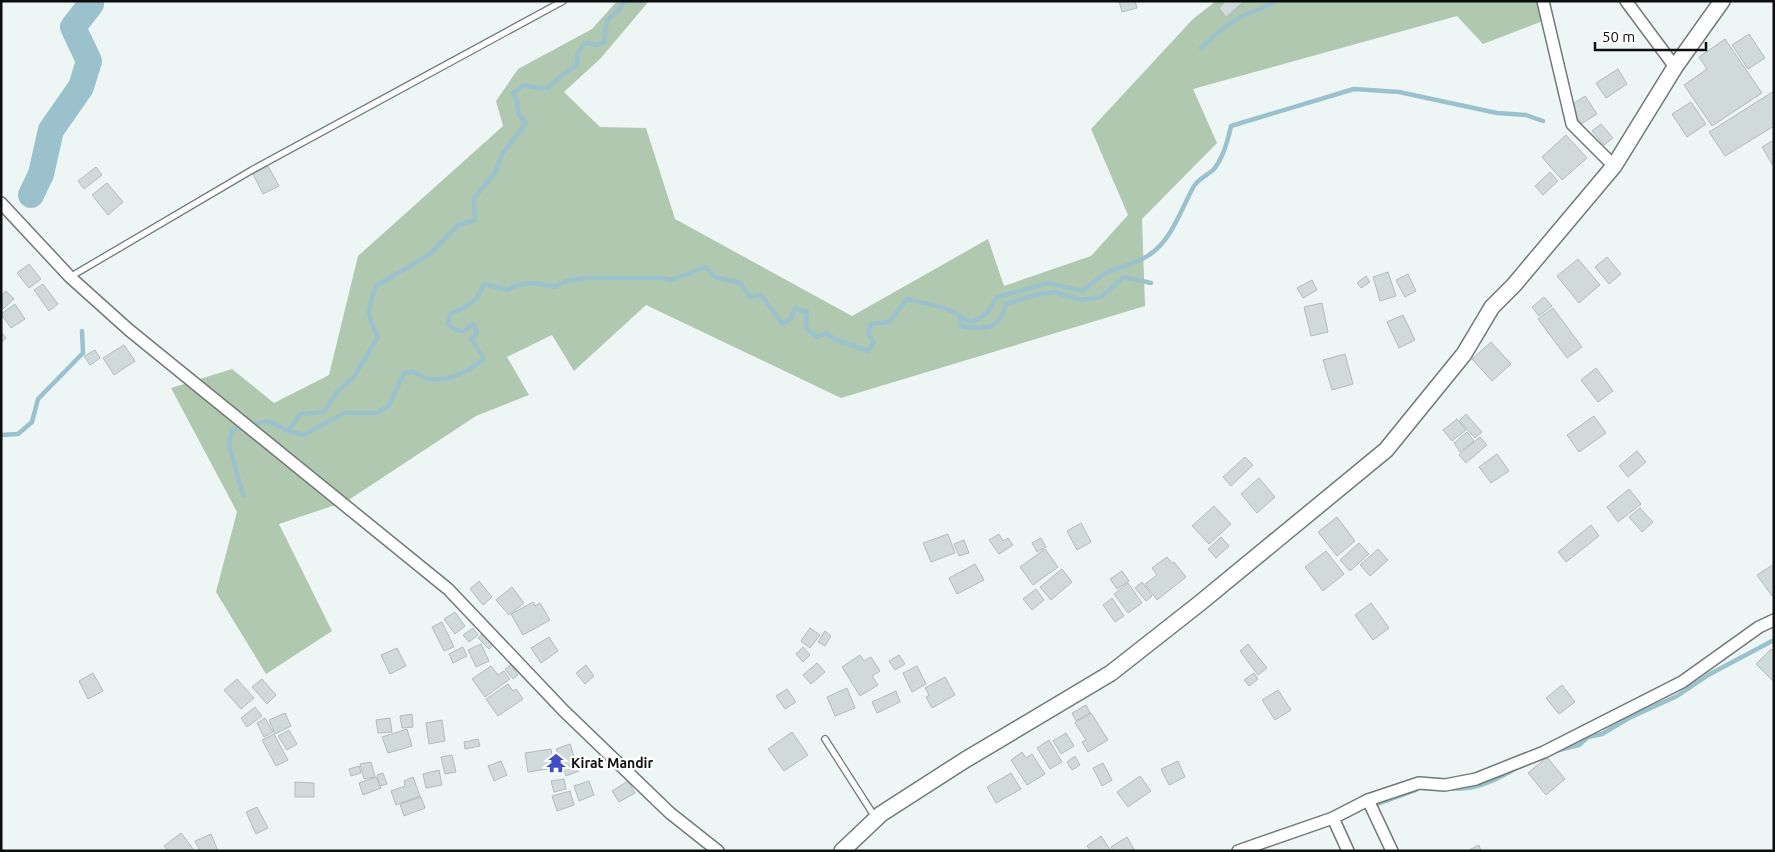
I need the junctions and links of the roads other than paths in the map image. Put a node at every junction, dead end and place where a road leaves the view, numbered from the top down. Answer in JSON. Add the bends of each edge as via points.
{"nodes":[{"id":1,"x":563,"y":1,"type":"edge"},
{"id":2,"x":1543,"y":1,"type":"edge"},
{"id":3,"x":1626,"y":1,"type":"edge"},
{"id":4,"x":1722,"y":1,"type":"edge"},
{"id":5,"x":1675,"y":67,"type":"junction"},
{"id":6,"x":1614,"y":166,"type":"junction"},
{"id":7,"x":1,"y":203,"type":"edge"},
{"id":8,"x":70,"y":277,"type":"junction"},
{"id":9,"x":1774,"y":620,"type":"edge"},
{"id":10,"x":825,"y":739,"type":"dead end"},
{"id":11,"x":1368,"y":800,"type":"junction"},
{"id":12,"x":1333,"y":818,"type":"junction"},
{"id":13,"x":876,"y":819,"type":"junction"},
{"id":14,"x":718,"y":851,"type":"edge"},
{"id":15,"x":842,"y":851,"type":"edge"},
{"id":16,"x":1238,"y":851,"type":"edge"},
{"id":17,"x":1348,"y":851,"type":"edge"},
{"id":18,"x":1392,"y":851,"type":"edge"}],
"edges":[{"from":1,"to":8,"type":"lane","via":[[252,170]]},
{"from":2,"to":6,"type":"street","via":[[1572,124]]},
{"from":3,"to":5,"type":"street"},
{"from":4,"to":5,"type":"street"},
{"from":5,"to":6,"type":"street"},
{"from":6,"to":13,"type":"street","via":[[1492,307],[1464,354],[1386,450],[1111,673],[965,760]]},
{"from":7,"to":8,"type":"street"},
{"from":8,"to":14,"type":"street","via":[[129,330],[448,589],[564,711],[670,813]]},
{"from":9,"to":11,"type":"street","via":[[1758,627],[1682,682],[1544,752],[1476,779],[1445,785],[1419,783]]},
{"from":10,"to":13,"type":"lane"},
{"from":11,"to":12,"type":"street"},
{"from":11,"to":18,"type":"street"},
{"from":12,"to":16,"type":"street"},
{"from":12,"to":17,"type":"street"},
{"from":13,"to":15,"type":"street"}]}
